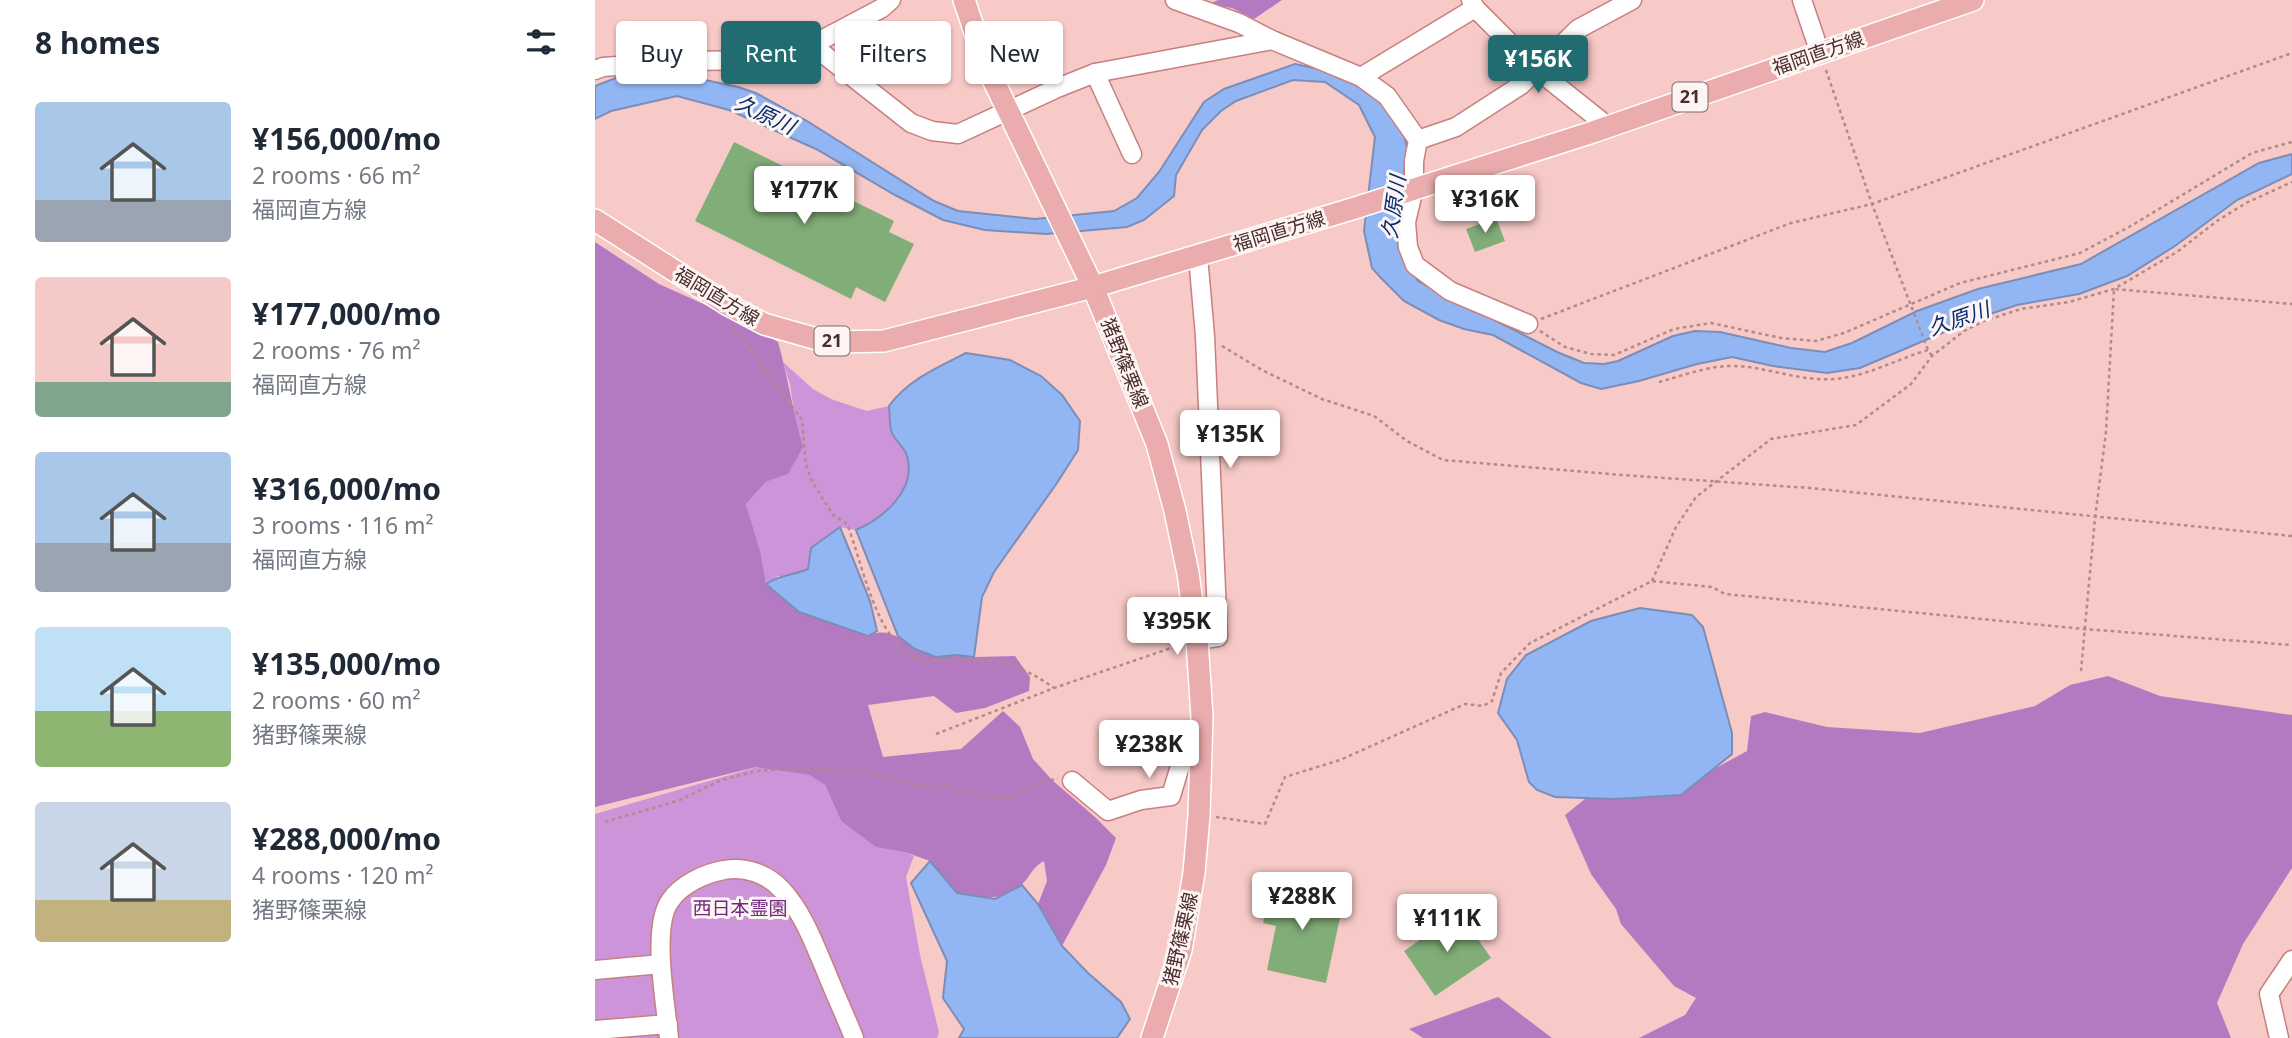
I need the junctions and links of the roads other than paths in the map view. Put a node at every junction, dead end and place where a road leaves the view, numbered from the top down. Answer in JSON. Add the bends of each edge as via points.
{"nodes":[{"id":1,"x":891,"y":0,"type":"edge"},
{"id":2,"x":964,"y":0,"type":"edge"},
{"id":3,"x":1175,"y":0,"type":"edge"},
{"id":4,"x":1632,"y":0,"type":"edge"},
{"id":5,"x":1802,"y":0,"type":"edge"},
{"id":6,"x":1973,"y":0,"type":"edge"},
{"id":7,"x":1473,"y":4,"type":"edge"},
{"id":8,"x":821,"y":40,"type":"edge"},
{"id":9,"x":1272,"y":40,"type":"junction"},
{"id":10,"x":821,"y":52,"type":"edge"},
{"id":11,"x":1819,"y":53,"type":"junction"},
{"id":12,"x":721,"y":61,"type":"edge"},
{"id":13,"x":1536,"y":69,"type":"junction"},
{"id":14,"x":595,"y":70,"type":"edge"},
{"id":15,"x":1095,"y":73,"type":"junction"},
{"id":16,"x":1361,"y":77,"type":"junction"},
{"id":17,"x":1009,"y":112,"type":"junction"},
{"id":18,"x":1604,"y":128,"type":"junction"},
{"id":19,"x":1418,"y":140,"type":"junction"},
{"id":20,"x":1132,"y":154,"type":"dead end"},
{"id":21,"x":1410,"y":189,"type":"junction"},
{"id":22,"x":595,"y":220,"type":"edge"},
{"id":23,"x":1198,"y":256,"type":"junction"},
{"id":24,"x":1093,"y":287,"type":"junction"},
{"id":25,"x":1528,"y":324,"type":"road end"},
{"id":26,"x":1197,"y":640,"type":"junction"},
{"id":27,"x":1201,"y":752,"type":"junction"},
{"id":28,"x":1072,"y":781,"type":"road end"},
{"id":29,"x":2292,"y":960,"type":"edge"},
{"id":30,"x":661,"y":964,"type":"junction"},
{"id":31,"x":595,"y":970,"type":"edge"},
{"id":32,"x":595,"y":1030,"type":"edge"},
{"id":33,"x":669,"y":1031,"type":"edge"},
{"id":34,"x":855,"y":1038,"type":"edge"},
{"id":35,"x":1152,"y":1038,"type":"edge"},
{"id":36,"x":2279,"y":1038,"type":"edge"}],
"edges":[{"from":1,"to":8,"type":"street"},
{"from":2,"to":17,"type":"main road","name":"猪野篠栗線","via":[[986,65]]},
{"from":3,"to":9,"type":"street"},
{"from":4,"to":13,"type":"street","via":[[1578,29]]},
{"from":5,"to":11,"type":"street"},
{"from":6,"to":11,"type":"main road","name":"福岡直方線","number":"21"},
{"from":7,"to":13,"type":"street"},
{"from":7,"to":16,"type":"street"},
{"from":9,"to":15,"type":"street"},
{"from":9,"to":16,"type":"street"},
{"from":10,"to":17,"type":"street","via":[[911,123],[932,131],[958,134]]},
{"from":11,"to":18,"type":"main road","name":"福岡直方線","number":"21"},
{"from":12,"to":14,"type":"street"},
{"from":13,"to":18,"type":"street"},
{"from":13,"to":19,"type":"street","via":[[1521,85],[1456,127]]},
{"from":15,"to":17,"type":"street"},
{"from":15,"to":20,"type":"street"},
{"from":16,"to":19,"type":"street","via":[[1387,96]]},
{"from":17,"to":24,"type":"main road","name":"猪野篠栗線"},
{"from":18,"to":21,"type":"main road","name":"福岡直方線","number":"21"},
{"from":19,"to":21,"type":"street"},
{"from":21,"to":23,"type":"main road","name":"福岡直方線","number":"21"},
{"from":21,"to":25,"type":"street","via":[[1406,222],[1415,265],[1450,291]]},
{"from":22,"to":24,"type":"main road","name":"福岡直方線","number":"21","via":[[764,324],[837,342],[884,341]]},
{"from":23,"to":24,"type":"main road","name":"福岡直方線","number":"21"},
{"from":23,"to":26,"type":"street","via":[[1218,637]]},
{"from":24,"to":26,"type":"main road","name":"猪野篠栗線","via":[[1157,444],[1183,548]]},
{"from":26,"to":27,"type":"main road","name":"猪野篠栗線"},
{"from":27,"to":28,"type":"street","via":[[1183,756],[1171,796],[1108,811]]},
{"from":27,"to":35,"type":"main road","name":"猪野篠栗線","via":[[1194,873],[1181,950]]},
{"from":29,"to":36,"type":"street","via":[[2269,994]]},
{"from":30,"to":31,"type":"street"},
{"from":30,"to":33,"type":"street"},
{"from":30,"to":34,"type":"street","via":[[669,901],[707,873],[736,868],[760,873],[795,904]]},
{"from":32,"to":33,"type":"street"}]}
